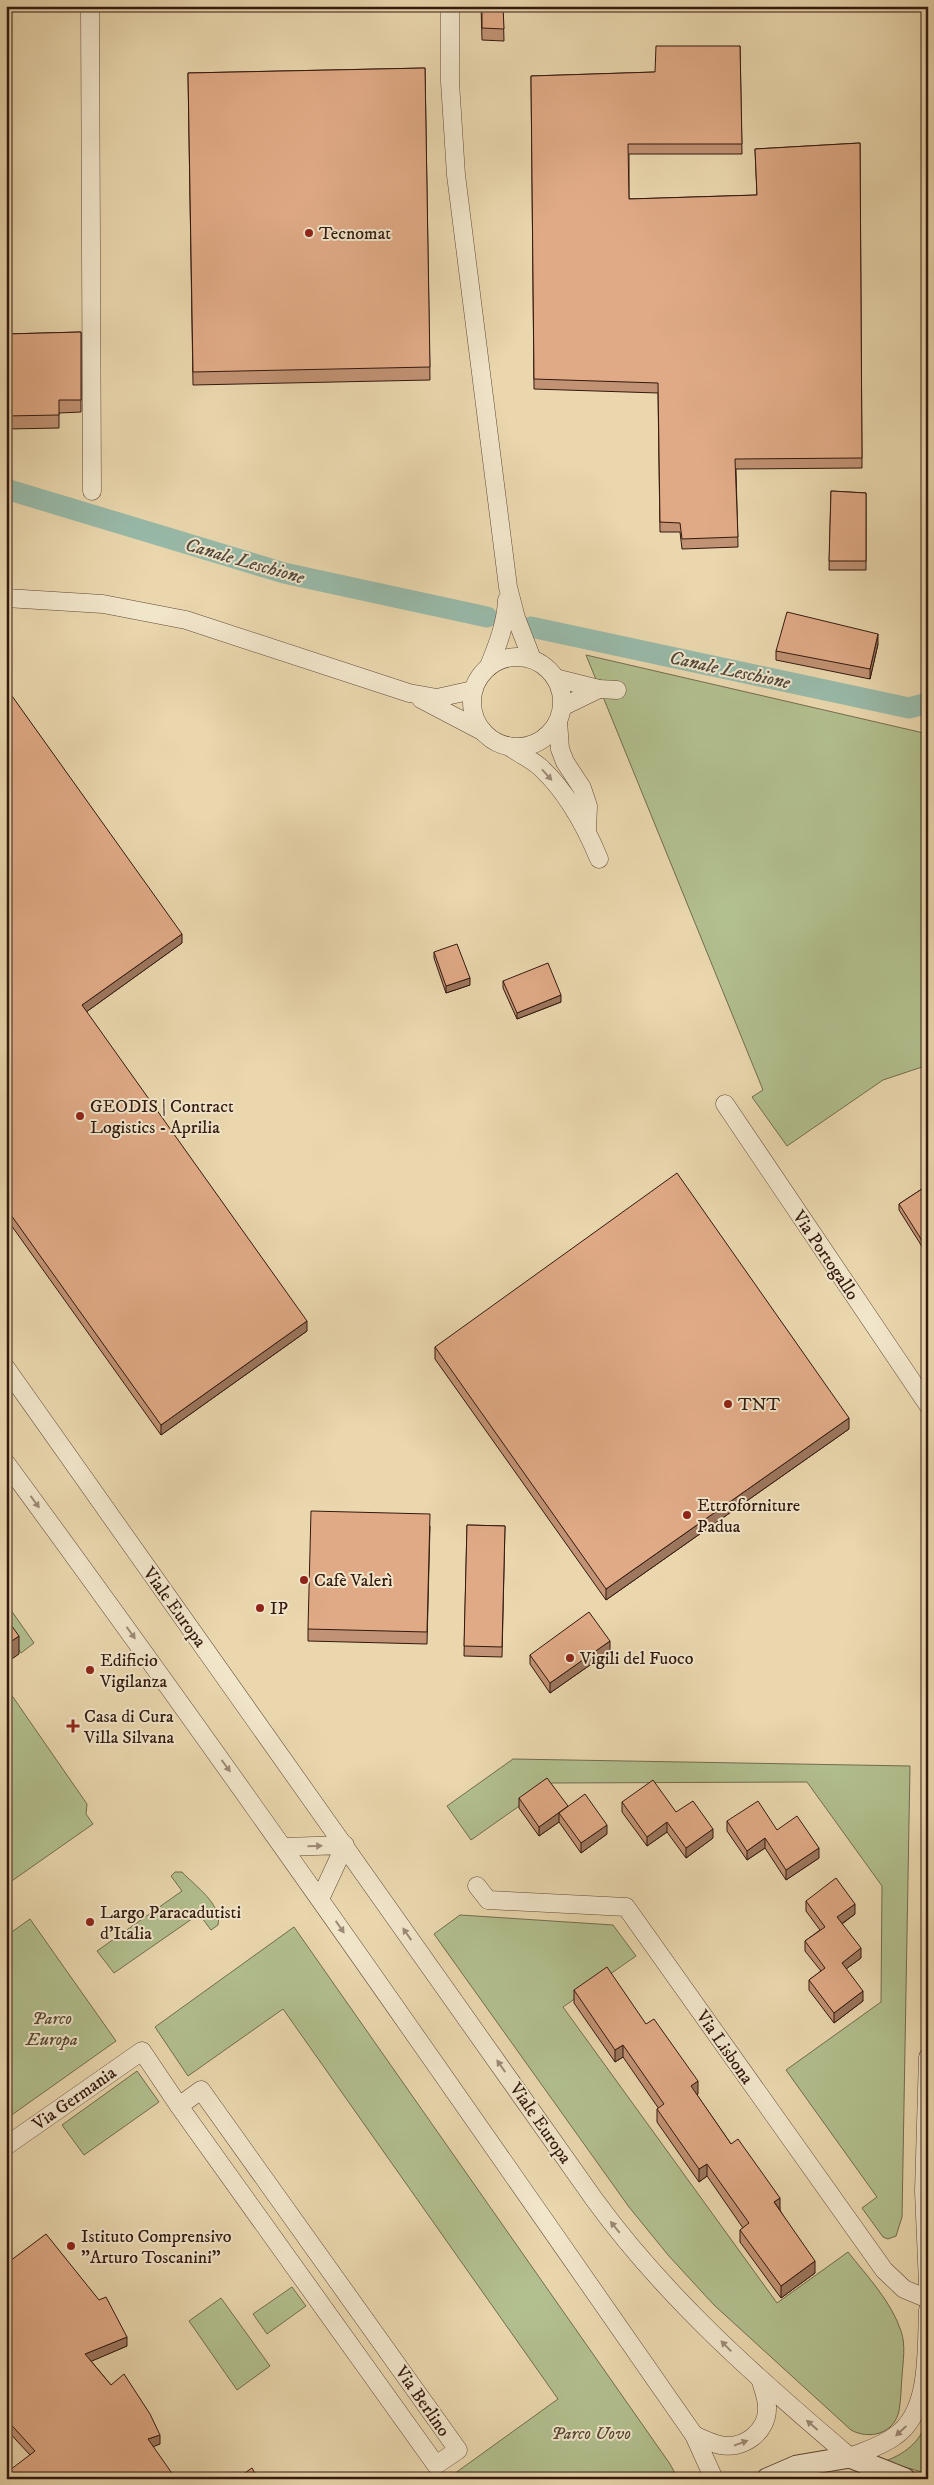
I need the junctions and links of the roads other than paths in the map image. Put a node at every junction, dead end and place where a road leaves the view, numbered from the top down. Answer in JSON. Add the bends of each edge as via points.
{"nodes":[{"id":1,"x":90,"y":6,"type":"edge"},
{"id":2,"x":450,"y":6,"type":"edge"},
{"id":3,"x":92,"y":491,"type":"dead end"},
{"id":4,"x":508,"y":587,"type":"junction"},
{"id":5,"x":6,"y":598,"type":"edge"},
{"id":6,"x":532,"y":659,"type":"junction"},
{"id":7,"x":489,"y":666,"type":"junction"},
{"id":8,"x":555,"y":678,"type":"junction"},
{"id":9,"x":599,"y":689,"type":"junction"},
{"id":10,"x":473,"y":690,"type":"junction"},
{"id":11,"x":617,"y":690,"type":"dead end"},
{"id":12,"x":409,"y":693,"type":"junction"},
{"id":13,"x":560,"y":714,"type":"junction"},
{"id":14,"x":482,"y":731,"type":"junction"},
{"id":15,"x":508,"y":746,"type":"junction"},
{"id":16,"x":586,"y":828,"type":"junction"},
{"id":17,"x":599,"y":859,"type":"dead end"},
{"id":18,"x":725,"y":1104,"type":"dead end"},
{"id":19,"x":6,"y":1368,"type":"edge"},
{"id":20,"x":928,"y":1405,"type":"edge"},
{"id":21,"x":6,"y":1463,"type":"edge"},
{"id":22,"x":345,"y":1846,"type":"junction"},
{"id":23,"x":284,"y":1847,"type":"junction"},
{"id":24,"x":478,"y":1886,"type":"dead end"},
{"id":25,"x":320,"y":1899,"type":"junction"},
{"id":26,"x":142,"y":2051,"type":"joint"},
{"id":27,"x":928,"y":2057,"type":"edge"},
{"id":28,"x":180,"y":2106,"type":"junction"},
{"id":29,"x":6,"y":2146,"type":"edge"},
{"id":30,"x":926,"y":2192,"type":"edge"},
{"id":31,"x":928,"y":2284,"type":"edge"},
{"id":32,"x":928,"y":2299,"type":"edge"},
{"id":33,"x":928,"y":2310,"type":"edge"},
{"id":34,"x":927,"y":2337,"type":"edge"},
{"id":35,"x":760,"y":2381,"type":"junction"},
{"id":36,"x":694,"y":2435,"type":"junction"},
{"id":37,"x":850,"y":2457,"type":"junction"},
{"id":38,"x":714,"y":2479,"type":"edge"},
{"id":39,"x":767,"y":2479,"type":"edge"},
{"id":40,"x":905,"y":2479,"type":"edge"}],
"edges":[{"from":1,"to":3,"type":"street"},
{"from":2,"to":4,"type":"street","via":[[450,82],[456,175]]},
{"from":4,"to":6,"type":"street"},
{"from":4,"to":7,"type":"street","via":[[500,641]]},
{"from":5,"to":12,"type":"street","via":[[103,604],[186,620]]},
{"from":6,"to":7,"type":"street","via":[[510,658]]},
{"from":6,"to":8,"type":"street","via":[[545,666]]},
{"from":7,"to":10,"type":"street"},
{"from":8,"to":9,"type":"street"},
{"from":8,"to":13,"type":"street","via":[[561,692]]},
{"from":9,"to":11,"type":"street"},
{"from":9,"to":13,"type":"street"},
{"from":10,"to":12,"type":"street","via":[[436,698]]},
{"from":10,"to":14,"type":"street","via":[[475,719]]},
{"from":12,"to":14,"type":"street"},
{"from":13,"to":15,"type":"street","via":[[549,733],[537,742]]},
{"from":13,"to":16,"type":"street","via":[[560,749],[582,788],[588,806]]},
{"from":14,"to":15,"type":"street","via":[[494,741]]},
{"from":15,"to":16,"type":"street","one_way":true,"via":[[540,767],[561,790]]},
{"from":16,"to":17,"type":"street"},
{"from":18,"to":20,"type":"street","name":"Via Portogallo"},
{"from":19,"to":22,"type":"street","name":"Viale Europa"},
{"from":21,"to":23,"type":"street","one_way":true},
{"from":23,"to":22,"type":"street","one_way":true},
{"from":22,"to":25,"type":"street"},
{"from":35,"to":22,"type":"street","name":"Viale Europa","one_way":true,"via":[[614,2226]]},
{"from":23,"to":25,"type":"street"},
{"from":24,"to":32,"type":"street","name":"Via Lisbona","via":[[488,1900],[626,1907],[884,2270],[904,2289]]},
{"from":25,"to":36,"type":"street","one_way":true},
{"from":26,"to":28,"type":"street","name":"Via Berlino"},
{"from":26,"to":29,"type":"street","name":"Via Germania"},
{"from":27,"to":30,"type":"street"},
{"from":28,"to":28,"type":"street","name":"Via Berlino","via":[[436,2465],[458,2450],[201,2090]]},
{"from":30,"to":31,"type":"street"},
{"from":33,"to":34,"type":"street"},
{"from":34,"to":37,"type":"street","one_way":true,"via":[[922,2390],[911,2421],[894,2437]]},
{"from":36,"to":35,"type":"street","name":"Viale Europa","one_way":true,"via":[[728,2446],[742,2444],[754,2436],[764,2425],[767,2412]]},
{"from":37,"to":35,"type":"street","name":"Viale Europa","one_way":true},
{"from":36,"to":38,"type":"street"},
{"from":37,"to":39,"type":"street","via":[[797,2466]]},
{"from":37,"to":40,"type":"street"}]}
